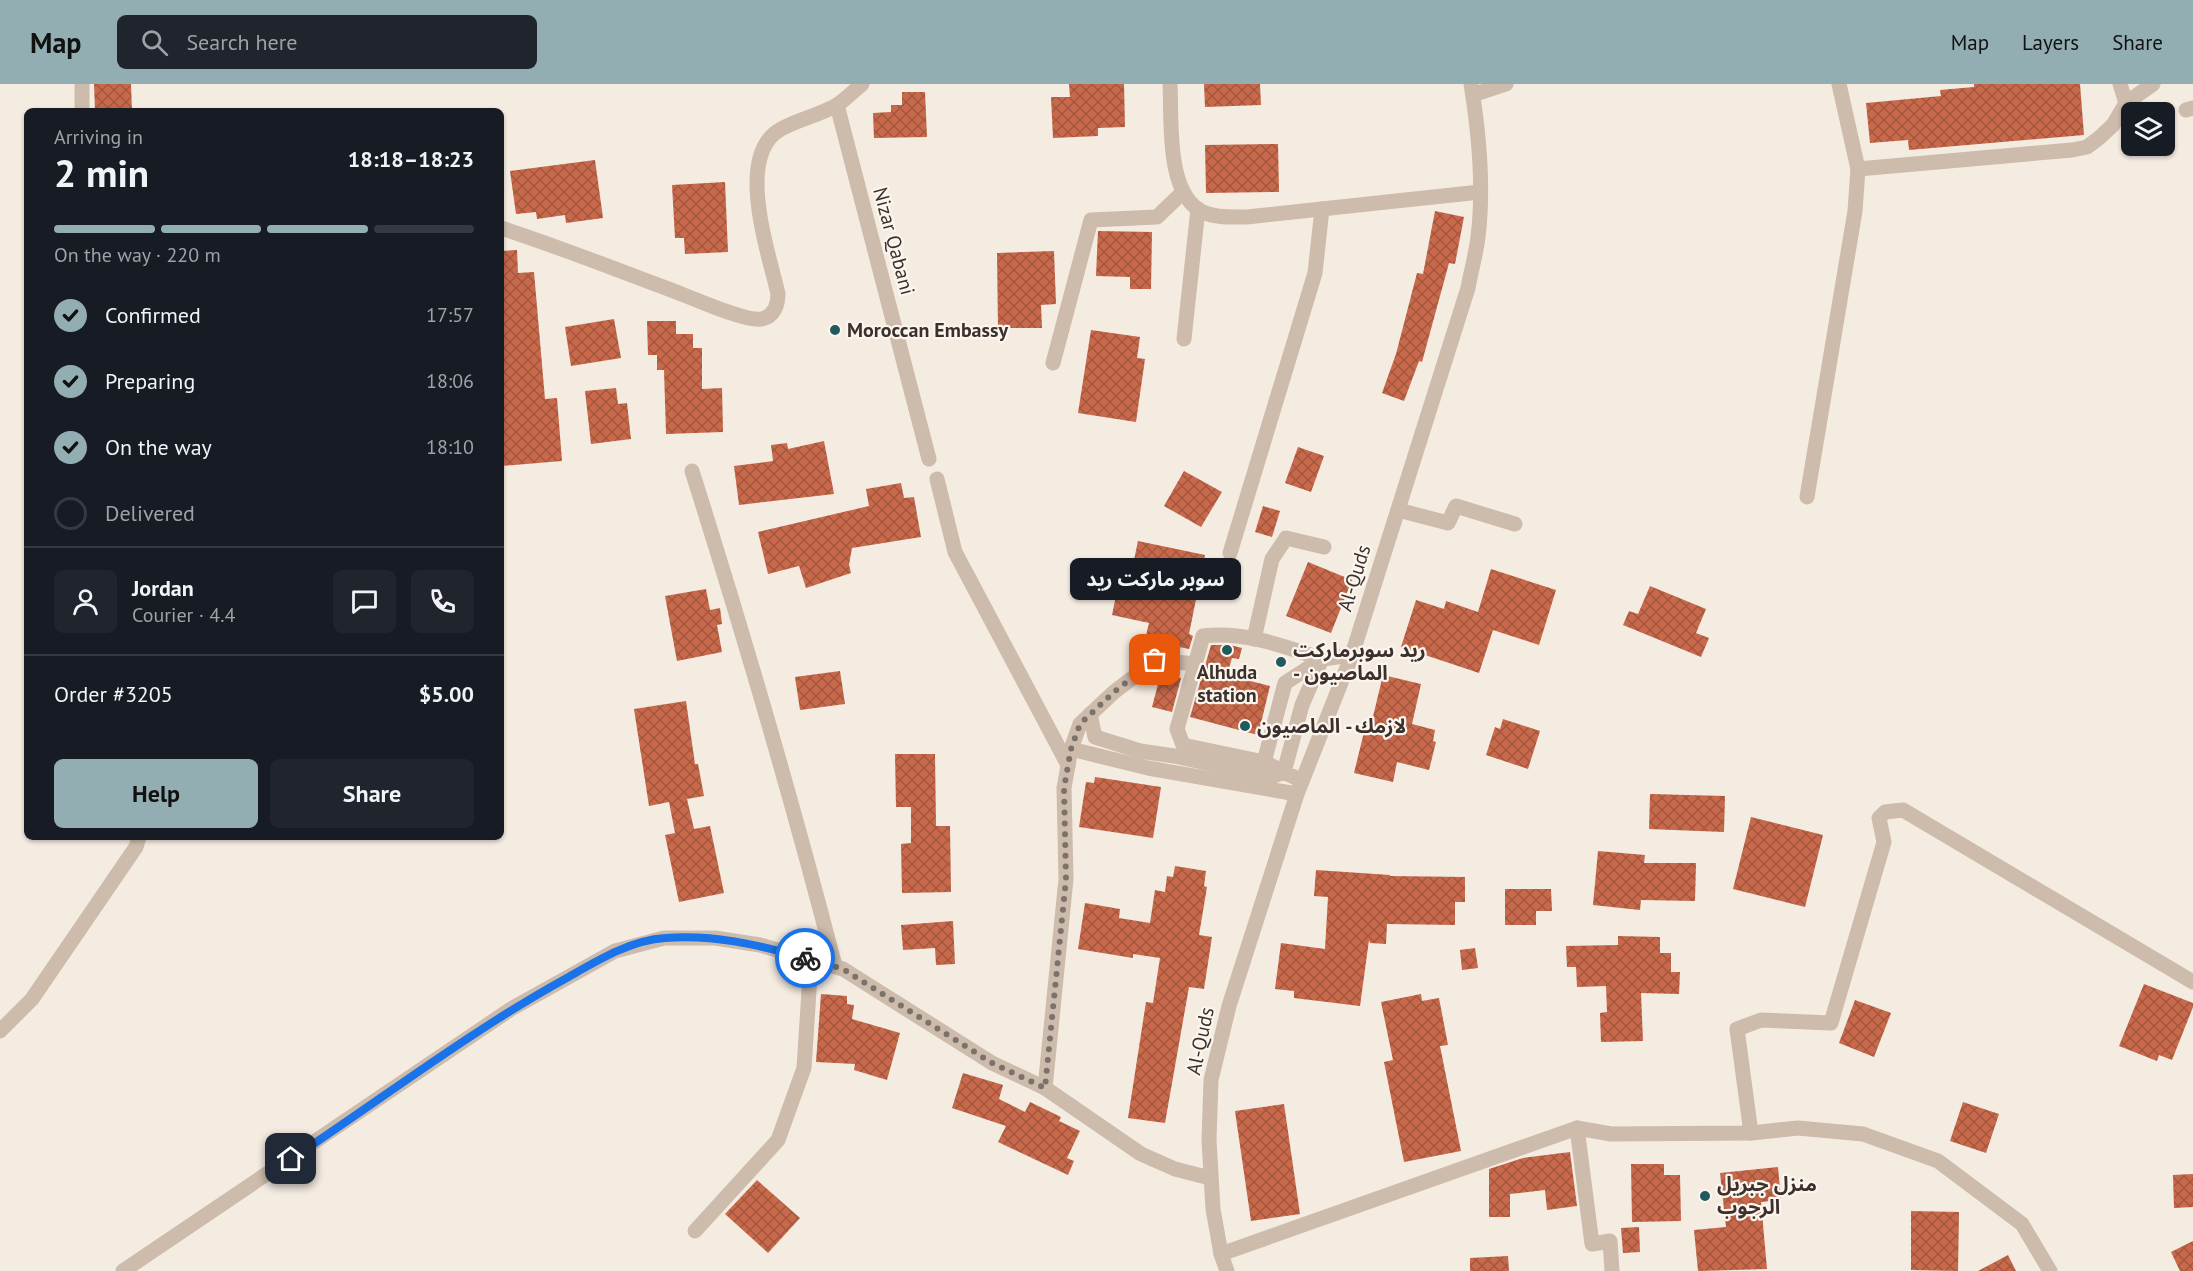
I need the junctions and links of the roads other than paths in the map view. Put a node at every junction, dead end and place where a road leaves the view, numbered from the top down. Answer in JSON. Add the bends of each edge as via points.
{"nodes":[{"id":1,"x":82,"y":84,"type":"edge"},
{"id":2,"x":862,"y":84,"type":"edge"},
{"id":3,"x":1170,"y":84,"type":"edge"},
{"id":4,"x":1506,"y":84,"type":"edge"},
{"id":5,"x":1839,"y":84,"type":"edge"},
{"id":6,"x":2120,"y":84,"type":"edge"},
{"id":7,"x":2153,"y":84,"type":"edge"},
{"id":8,"x":1472,"y":90,"type":"edge"},
{"id":9,"x":2126,"y":102,"type":"edge"},
{"id":10,"x":2127,"y":102,"type":"edge"},
{"id":11,"x":837,"y":105,"type":"junction"},
{"id":12,"x":82,"y":108,"type":"edge"},
{"id":13,"x":2121,"y":111,"type":"edge"},
{"id":14,"x":1858,"y":169,"type":"junction"},
{"id":15,"x":1182,"y":192,"type":"junction"},
{"id":16,"x":1480,"y":192,"type":"junction"},
{"id":17,"x":1198,"y":209,"type":"junction"},
{"id":18,"x":1322,"y":209,"type":"junction"},
{"id":19,"x":504,"y":229,"type":"edge"},
{"id":20,"x":1184,"y":339,"type":"dead end"},
{"id":21,"x":1053,"y":363,"type":"dead end"},
{"id":22,"x":929,"y":459,"type":"dead end"},
{"id":23,"x":692,"y":471,"type":"dead end"},
{"id":24,"x":937,"y":479,"type":"dead end"},
{"id":25,"x":1808,"y":497,"type":"dead end"},
{"id":26,"x":1398,"y":510,"type":"junction"},
{"id":27,"x":1515,"y":524,"type":"dead end"},
{"id":28,"x":1324,"y":547,"type":"dead end"},
{"id":29,"x":1230,"y":553,"type":"dead end"},
{"id":30,"x":1254,"y":639,"type":"junction"},
{"id":31,"x":1352,"y":655,"type":"junction"},
{"id":32,"x":1322,"y":659,"type":"junction"},
{"id":33,"x":1195,"y":664,"type":"junction"},
{"id":34,"x":1090,"y":714,"type":"junction"},
{"id":35,"x":1071,"y":749,"type":"junction"},
{"id":36,"x":1182,"y":751,"type":"junction"},
{"id":37,"x":1264,"y":762,"type":"junction"},
{"id":38,"x":1068,"y":765,"type":"junction"},
{"id":39,"x":1284,"y":772,"type":"junction"},
{"id":40,"x":1300,"y":788,"type":"junction"},
{"id":41,"x":138,"y":840,"type":"edge"},
{"id":42,"x":811,"y":960,"type":"junction"},
{"id":43,"x":835,"y":966,"type":"junction"},
{"id":44,"x":2193,"y":982,"type":"edge"},
{"id":45,"x":0,"y":1031,"type":"edge"},
{"id":46,"x":1045,"y":1088,"type":"junction"},
{"id":47,"x":1577,"y":1128,"type":"junction"},
{"id":48,"x":1751,"y":1133,"type":"junction"},
{"id":49,"x":1210,"y":1178,"type":"junction"},
{"id":50,"x":695,"y":1231,"type":"dead end"},
{"id":51,"x":1221,"y":1254,"type":"junction"},
{"id":52,"x":123,"y":1271,"type":"edge"},
{"id":53,"x":1227,"y":1271,"type":"edge"},
{"id":54,"x":1612,"y":1271,"type":"edge"},
{"id":55,"x":2050,"y":1271,"type":"edge"}],
"edges":[{"from":1,"to":12,"type":"street"},
{"from":2,"to":11,"type":"street"},
{"from":3,"to":15,"type":"street","via":[[1175,170]]},
{"from":4,"to":8,"type":"street"},
{"from":5,"to":14,"type":"street"},
{"from":6,"to":9,"type":"street"},
{"from":7,"to":10,"type":"street"},
{"from":8,"to":16,"type":"street","name":"Al-Quds"},
{"from":11,"to":19,"type":"street","via":[[780,130],[766,141],[759,158],[760,214],[778,294],[778,303],[769,316],[748,318]]},
{"from":11,"to":22,"type":"street","name":"Nizar Qabani"},
{"from":13,"to":14,"type":"street","via":[[2113,125],[2087,147]]},
{"from":14,"to":25,"type":"street","via":[[1855,211]]},
{"from":15,"to":17,"type":"street"},
{"from":15,"to":21,"type":"street","via":[[1157,217],[1091,220]]},
{"from":16,"to":18,"type":"street"},
{"from":16,"to":26,"type":"street","name":"Al-Quds","via":[[1478,237],[1468,288]]},
{"from":17,"to":18,"type":"street","via":[[1217,216],[1247,217]]},
{"from":17,"to":20,"type":"street"},
{"from":18,"to":29,"type":"street","via":[[1315,273]]},
{"from":23,"to":43,"type":"street","via":[[747,649]]},
{"from":24,"to":38,"type":"street","via":[[955,552]]},
{"from":26,"to":27,"type":"street","via":[[1448,523],[1456,506]]},
{"from":26,"to":31,"type":"street","name":"Al-Quds"},
{"from":28,"to":30,"type":"street","via":[[1286,538],[1272,559]]},
{"from":30,"to":32,"type":"street"},
{"from":30,"to":33,"type":"street","via":[[1203,636]]},
{"from":31,"to":32,"type":"street"},
{"from":31,"to":40,"type":"street","name":"Al-Quds"},
{"from":32,"to":37,"type":"street","via":[[1285,683]]},
{"from":32,"to":39,"type":"street","via":[[1302,705]]},
{"from":33,"to":34,"type":"street","via":[[1155,660]]},
{"from":33,"to":36,"type":"street","via":[[1177,729]]},
{"from":34,"to":35,"type":"street","via":[[1080,724]]},
{"from":34,"to":36,"type":"street","via":[[1095,736],[1140,751]]},
{"from":35,"to":38,"type":"street"},
{"from":35,"to":40,"type":"street","via":[[1148,768]]},
{"from":36,"to":37,"type":"street"},
{"from":36,"to":39,"type":"street","via":[[1271,777]]},
{"from":37,"to":39,"type":"street"},
{"from":38,"to":46,"type":"street","via":[[1064,788],[1066,879]]},
{"from":39,"to":40,"type":"street"},
{"from":40,"to":49,"type":"street","name":"Al-Quds","via":[[1228,1006],[1212,1080]]},
{"from":41,"to":45,"type":"street","via":[[32,999]]},
{"from":42,"to":43,"type":"street"},
{"from":42,"to":50,"type":"street","via":[[804,1068],[778,1140]]},
{"from":42,"to":52,"type":"street","via":[[760,945],[715,938],[664,938],[615,951],[511,1009]]},
{"from":43,"to":46,"type":"street","via":[[992,1063]]},
{"from":44,"to":48,"type":"street","via":[[1903,810],[1885,812],[1879,818],[1884,843],[1831,1023],[1761,1020],[1737,1029]]},
{"from":46,"to":49,"type":"street","via":[[1141,1154]]},
{"from":47,"to":48,"type":"street","via":[[1611,1134]]},
{"from":47,"to":51,"type":"street"},
{"from":47,"to":54,"type":"street","via":[[1592,1244],[1610,1241]]},
{"from":48,"to":55,"type":"street","via":[[1798,1128],[1863,1134],[1938,1161],[2022,1224]]},
{"from":49,"to":51,"type":"street","name":"Al-Quds"},
{"from":51,"to":53,"type":"street","name":"Al-Quds"}]}
